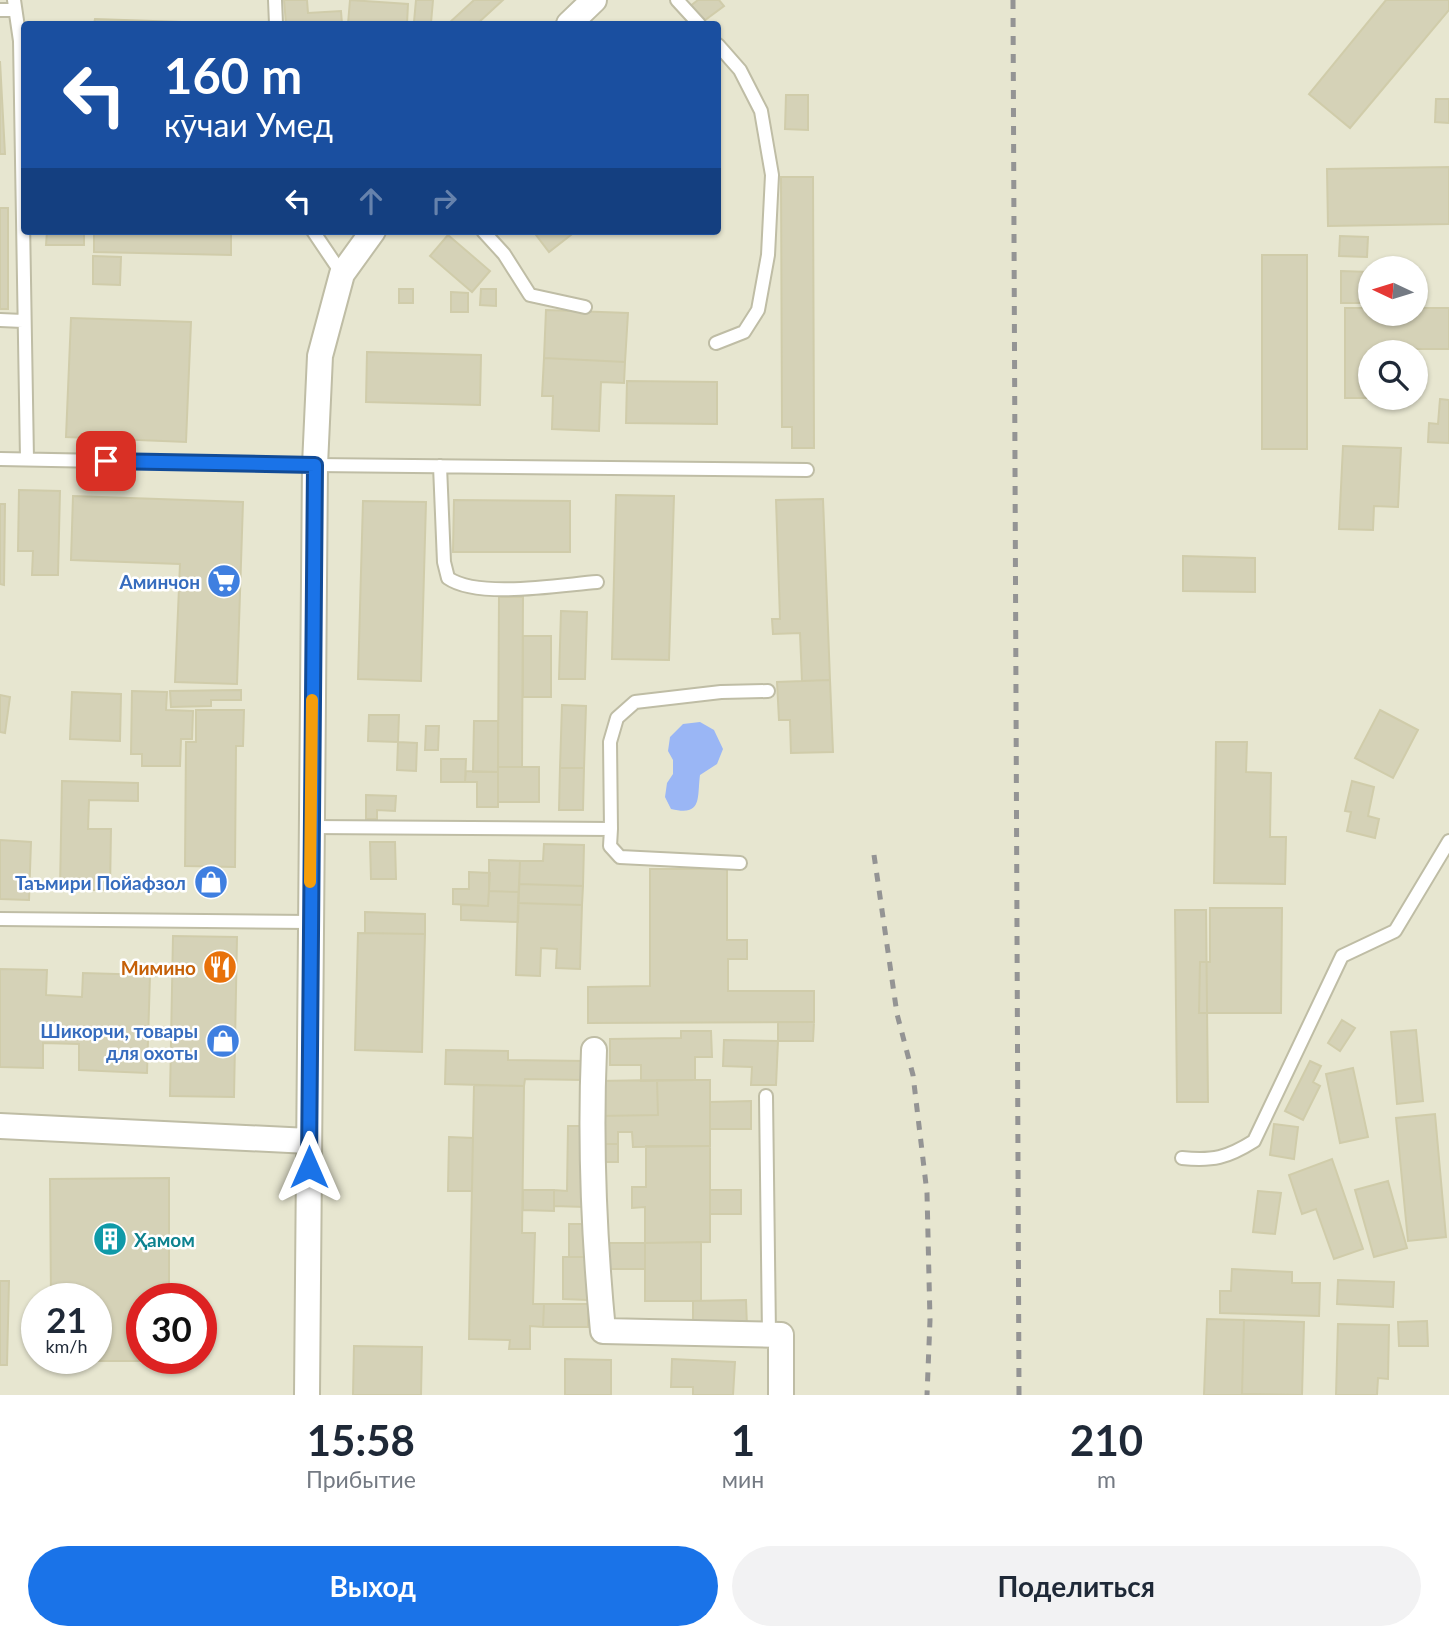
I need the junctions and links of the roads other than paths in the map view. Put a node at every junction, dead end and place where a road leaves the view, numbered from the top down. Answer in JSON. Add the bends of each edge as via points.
{"nodes":[{"id":1,"x":275,"y":0,"type":"edge"},
{"id":2,"x":594,"y":0,"type":"edge"},
{"id":3,"x":677,"y":0,"type":"edge"},
{"id":4,"x":15,"y":5,"type":"edge"},
{"id":5,"x":0,"y":10,"type":"edge"},
{"id":6,"x":276,"y":21,"type":"edge"},
{"id":7,"x":572,"y":21,"type":"edge"},
{"id":8,"x":696,"y":21,"type":"edge"},
{"id":9,"x":721,"y":49,"type":"edge"},
{"id":10,"x":21,"y":134,"type":"edge"},
{"id":11,"x":22,"y":235,"type":"edge"},
{"id":12,"x":316,"y":235,"type":"edge"},
{"id":13,"x":370,"y":235,"type":"edge"},
{"id":14,"x":487,"y":235,"type":"edge"},
{"id":15,"x":342,"y":274,"type":"junction"},
{"id":16,"x":585,"y":307,"type":"dead end"},
{"id":17,"x":0,"y":320,"type":"edge"},
{"id":18,"x":23,"y":321,"type":"junction"},
{"id":19,"x":716,"y":343,"type":"dead end"},
{"id":20,"x":0,"y":459,"type":"edge"},
{"id":21,"x":27,"y":459,"type":"junction"},
{"id":22,"x":315,"y":465,"type":"junction"},
{"id":23,"x":440,"y":466,"type":"junction"},
{"id":24,"x":807,"y":470,"type":"dead end"},
{"id":25,"x":597,"y":582,"type":"dead end"},
{"id":26,"x":768,"y":691,"type":"dead end"},
{"id":27,"x":311,"y":827,"type":"junction"},
{"id":28,"x":611,"y":829,"type":"junction"},
{"id":29,"x":1449,"y":841,"type":"edge"},
{"id":30,"x":740,"y":863,"type":"dead end"},
{"id":31,"x":0,"y":919,"type":"edge"},
{"id":32,"x":310,"y":922,"type":"junction"},
{"id":33,"x":594,"y":1050,"type":"dead end"},
{"id":34,"x":766,"y":1096,"type":"dead end"},
{"id":35,"x":0,"y":1126,"type":"edge"},
{"id":36,"x":309,"y":1141,"type":"junction"},
{"id":37,"x":1182,"y":1158,"type":"dead end"},
{"id":38,"x":769,"y":1335,"type":"junction"},
{"id":39,"x":307,"y":1395,"type":"edge"},
{"id":40,"x":781,"y":1395,"type":"edge"}],
"edges":[{"from":1,"to":6,"type":"lane"},
{"from":2,"to":7,"type":"street"},
{"from":3,"to":8,"type":"lane"},
{"from":4,"to":5,"type":"lane"},
{"from":4,"to":10,"type":"lane"},
{"from":9,"to":19,"type":"lane","via":[[740,71],[761,111],[772,174],[768,255],[758,310],[744,332]]},
{"from":11,"to":18,"type":"lane"},
{"from":12,"to":15,"type":"lane"},
{"from":13,"to":15,"type":"street"},
{"from":14,"to":16,"type":"lane","via":[[530,296]]},
{"from":15,"to":22,"type":"street","via":[[320,356]]},
{"from":17,"to":18,"type":"lane"},
{"from":18,"to":21,"type":"lane"},
{"from":20,"to":21,"type":"lane"},
{"from":21,"to":22,"type":"lane"},
{"from":22,"to":23,"type":"lane"},
{"from":22,"to":27,"type":"street"},
{"from":23,"to":24,"type":"lane"},
{"from":23,"to":25,"type":"lane","via":[[448,578],[458,585],[488,590]]},
{"from":26,"to":28,"type":"lane","via":[[635,702],[617,718],[610,742]]},
{"from":27,"to":28,"type":"lane"},
{"from":27,"to":32,"type":"street"},
{"from":28,"to":30,"type":"lane","via":[[610,846],[620,857]]},
{"from":29,"to":37,"type":"lane","via":[[1395,931],[1342,956],[1254,1141],[1232,1155]]},
{"from":31,"to":32,"type":"lane"},
{"from":32,"to":36,"type":"street"},
{"from":33,"to":38,"type":"street","via":[[593,1168],[603,1331]]},
{"from":34,"to":38,"type":"lane"},
{"from":35,"to":36,"type":"street"},
{"from":36,"to":39,"type":"street"},
{"from":38,"to":40,"type":"street","via":[[781,1335]]}]}
